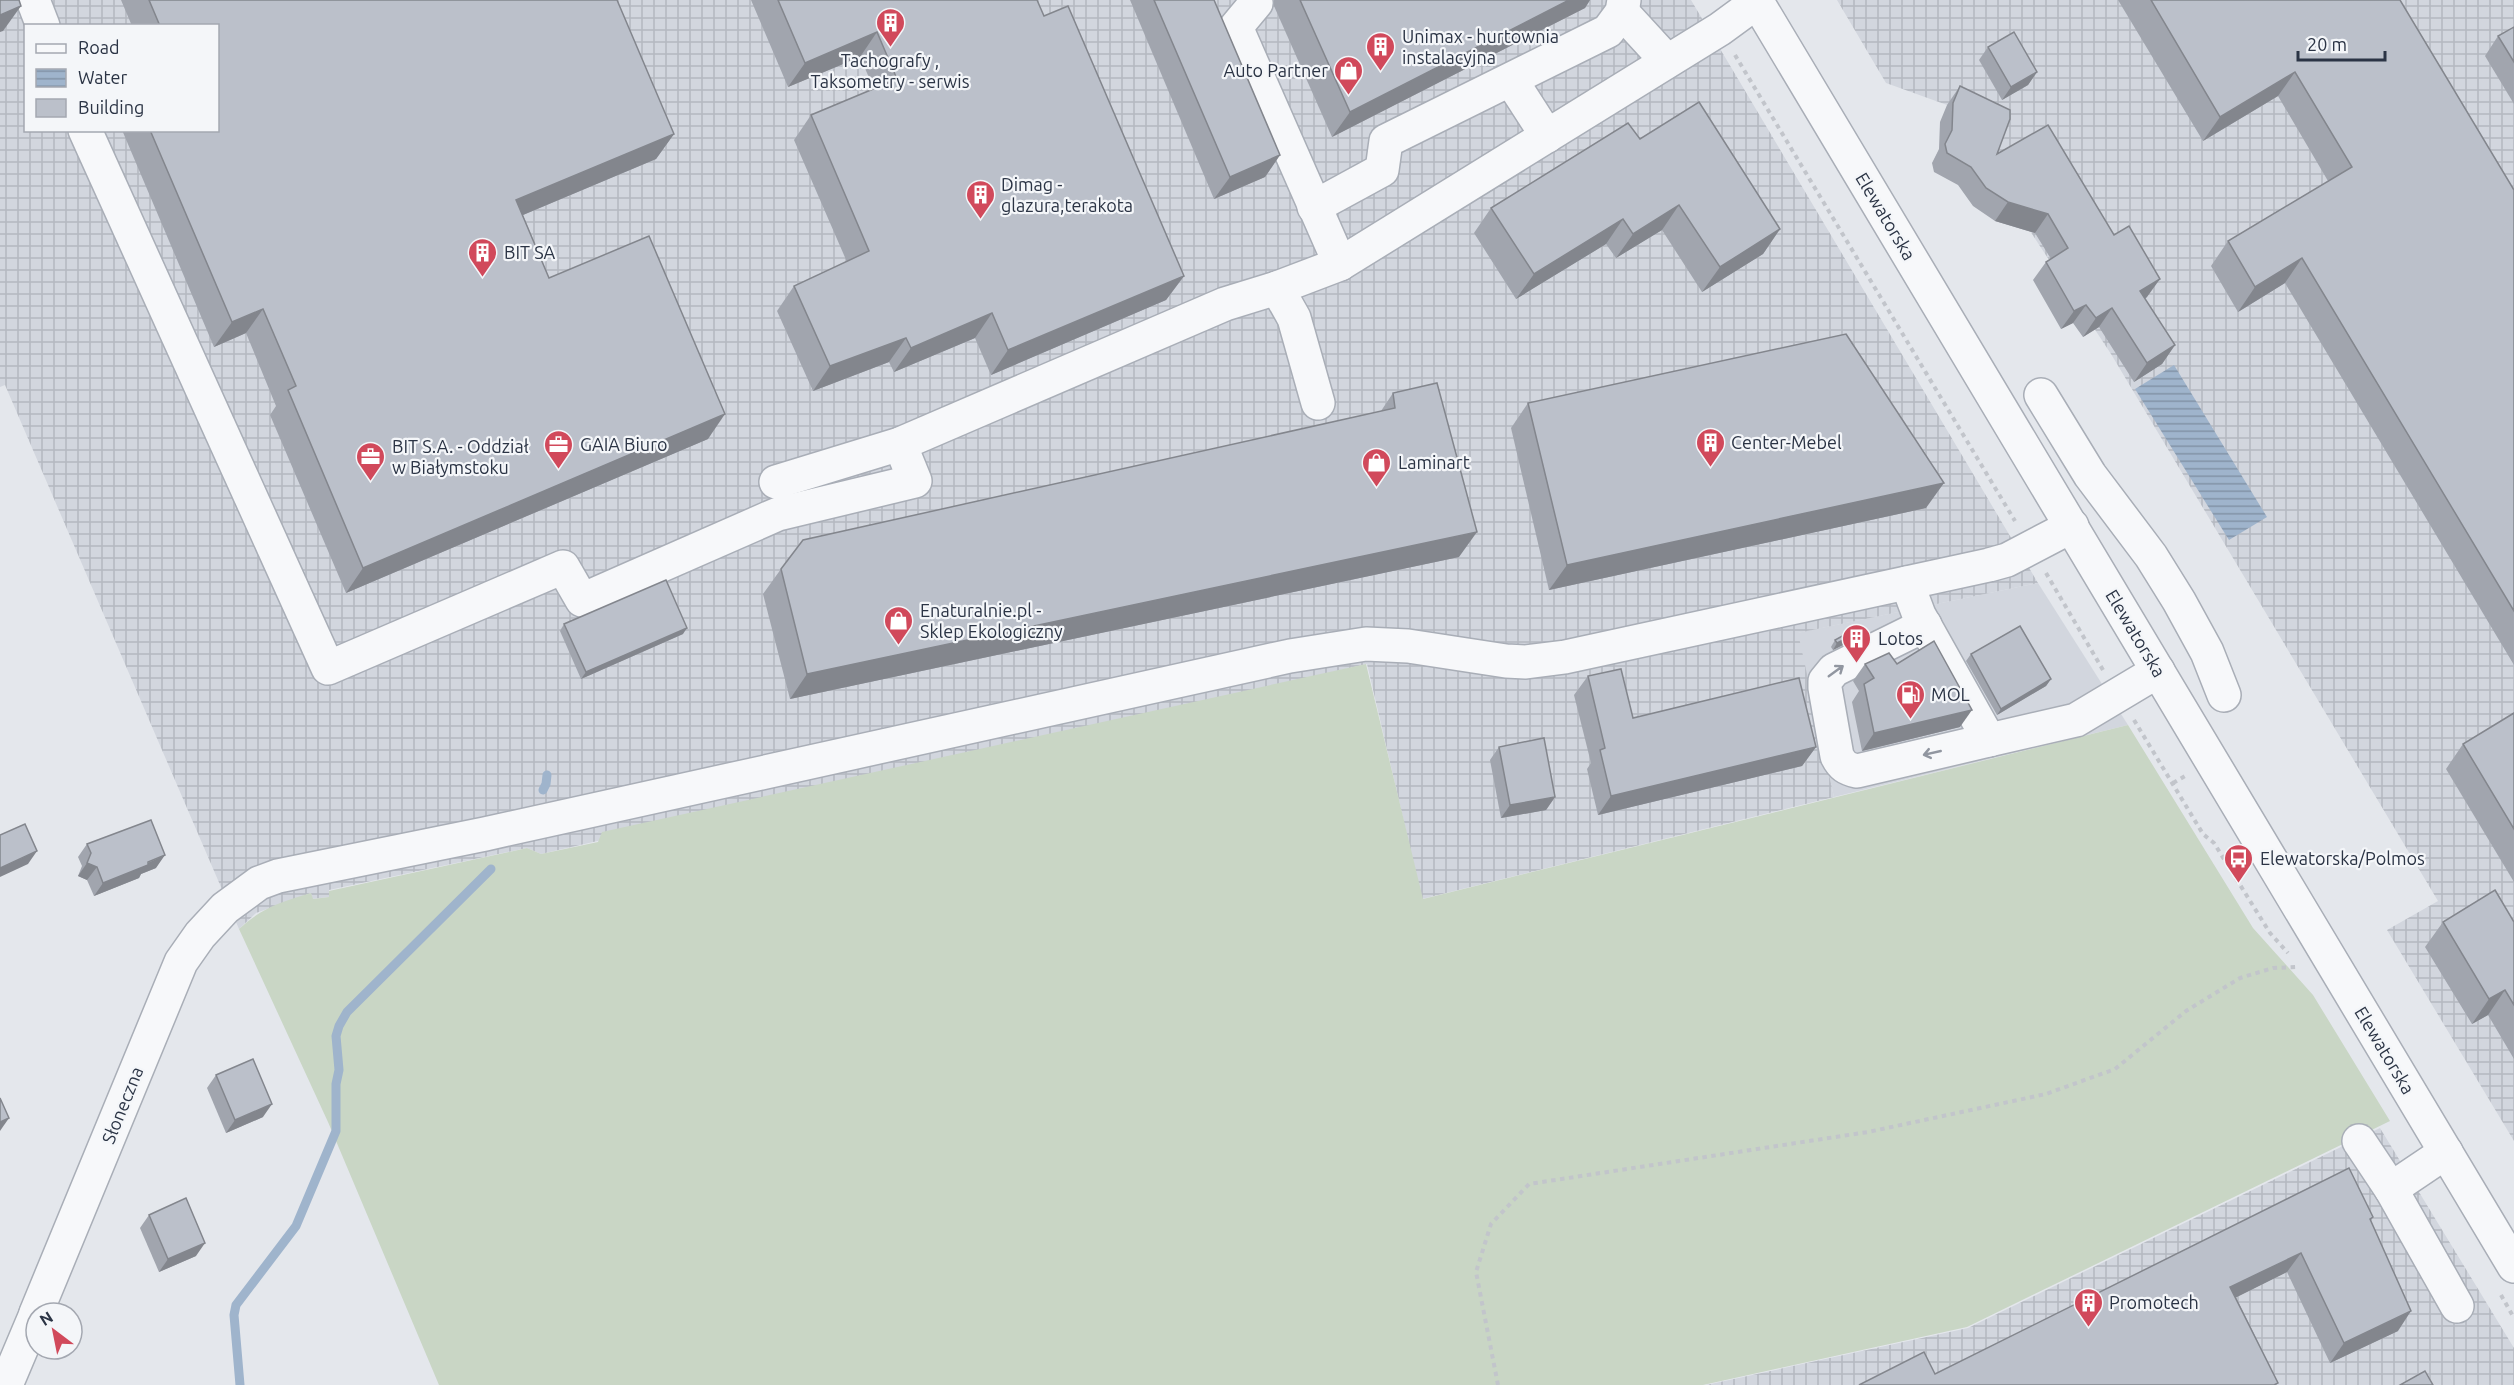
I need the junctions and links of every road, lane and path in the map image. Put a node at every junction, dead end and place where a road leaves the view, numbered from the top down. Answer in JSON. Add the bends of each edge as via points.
{"nodes":[{"id":1,"x":33,"y":0,"type":"edge"},
{"id":2,"x":1255,"y":0,"type":"edge"},
{"id":3,"x":1756,"y":1,"type":"edge"},
{"id":4,"x":1623,"y":6,"type":"edge"},
{"id":5,"x":42,"y":24,"type":"edge"},
{"id":6,"x":1720,"y":29,"type":"junction"},
{"id":7,"x":1667,"y":61,"type":"junction"},
{"id":8,"x":1511,"y":80,"type":"junction"},
{"id":9,"x":86,"y":132,"type":"edge"},
{"id":10,"x":1547,"y":136,"type":"junction"},
{"id":11,"x":1314,"y":207,"type":"junction"},
{"id":12,"x":1341,"y":264,"type":"junction"},
{"id":13,"x":1277,"y":288,"type":"junction"},
{"id":14,"x":2041,"y":394,"type":"dead end"},
{"id":15,"x":1318,"y":403,"type":"dead end"},
{"id":16,"x":900,"y":444,"type":"junction"},
{"id":17,"x":776,"y":482,"type":"dead end"},
{"id":18,"x":2072,"y":526,"type":"junction"},
{"id":19,"x":2025,"y":550,"type":"junction"},
{"id":20,"x":1907,"y":583,"type":"junction"},
{"id":21,"x":1925,"y":625,"type":"junction"},
{"id":22,"x":2158,"y":671,"type":"junction"},
{"id":23,"x":2119,"y":695,"type":"junction"},
{"id":24,"x":2224,"y":695,"type":"dead end"},
{"id":25,"x":1989,"y":740,"type":"junction"},
{"id":26,"x":2173,"y":783,"type":"dead end"},
{"id":27,"x":2329,"y":956,"type":"junction"},
{"id":28,"x":2359,"y":1141,"type":"dead end"},
{"id":29,"x":2446,"y":1152,"type":"junction"},
{"id":30,"x":2391,"y":1189,"type":"junction"},
{"id":31,"x":2507,"y":1280,"type":"edge"},
{"id":32,"x":41,"y":1301,"type":"edge"},
{"id":33,"x":2457,"y":1306,"type":"dead end"},
{"id":34,"x":2514,"y":1318,"type":"edge"},
{"id":35,"x":24,"y":1342,"type":"edge"},
{"id":36,"x":6,"y":1385,"type":"edge"},
{"id":37,"x":1498,"y":1385,"type":"edge"}],
"edges":[{"from":1,"to":5,"type":"street"},
{"from":2,"to":11,"type":"street","via":[[1236,27]]},
{"from":3,"to":6,"type":"street"},
{"from":3,"to":18,"type":"street","name":"Elewatorska"},
{"from":4,"to":7,"type":"street"},
{"from":4,"to":8,"type":"street","via":[[1608,31]]},
{"from":6,"to":7,"type":"street"},
{"from":6,"to":19,"type":"path","via":[[2014,518]]},
{"from":7,"to":10,"type":"street"},
{"from":8,"to":10,"type":"street"},
{"from":8,"to":11,"type":"street","via":[[1386,141],[1382,170]]},
{"from":9,"to":16,"type":"street","via":[[328,668],[563,567],[582,600],[778,514],[915,481]]},
{"from":10,"to":12,"type":"street"},
{"from":11,"to":12,"type":"street"},
{"from":12,"to":13,"type":"street"},
{"from":13,"to":15,"type":"street","via":[[1294,318]]},
{"from":13,"to":16,"type":"street","via":[[1225,304]]},
{"from":14,"to":24,"type":"street","via":[[2090,475],[2151,556],[2179,601],[2207,652]]},
{"from":16,"to":17,"type":"street"},
{"from":18,"to":19,"type":"street","name":"Słoneczna"},
{"from":18,"to":22,"type":"street","name":"Elewatorska"},
{"from":19,"to":20,"type":"street","name":"Słoneczna","via":[[2007,560]]},
{"from":19,"to":23,"type":"path","via":[[2046,573]]},
{"from":20,"to":21,"type":"street"},
{"from":20,"to":32,"type":"street","name":"Słoneczna","via":[[1547,660],[1506,661],[1416,647],[1366,644],[1290,656],[486,834],[301,870],[259,883],[225,908],[181,962]]},
{"from":21,"to":25,"type":"street"},
{"from":25,"to":21,"type":"street","one_way":true,"via":[[1857,771],[1841,764],[1825,688],[1829,675]]},
{"from":22,"to":23,"type":"street"},
{"from":22,"to":27,"type":"street","name":"Elewatorska"},
{"from":23,"to":25,"type":"street","via":[[2076,720]]},
{"from":23,"to":26,"type":"path"},
{"from":27,"to":29,"type":"street","name":"Elewatorska"},
{"from":27,"to":37,"type":"path","via":[[2299,967],[2273,968],[2240,978],[2186,1011],[2115,1069],[2046,1094],[1868,1132],[1529,1184],[1491,1224],[1476,1272]]},
{"from":28,"to":30,"type":"street"},
{"from":29,"to":30,"type":"street"},
{"from":29,"to":31,"type":"street","name":"Elewatorska"},
{"from":30,"to":33,"type":"street"},
{"from":31,"to":34,"type":"path"},
{"from":35,"to":36,"type":"street","name":"Słoneczna"}]}
